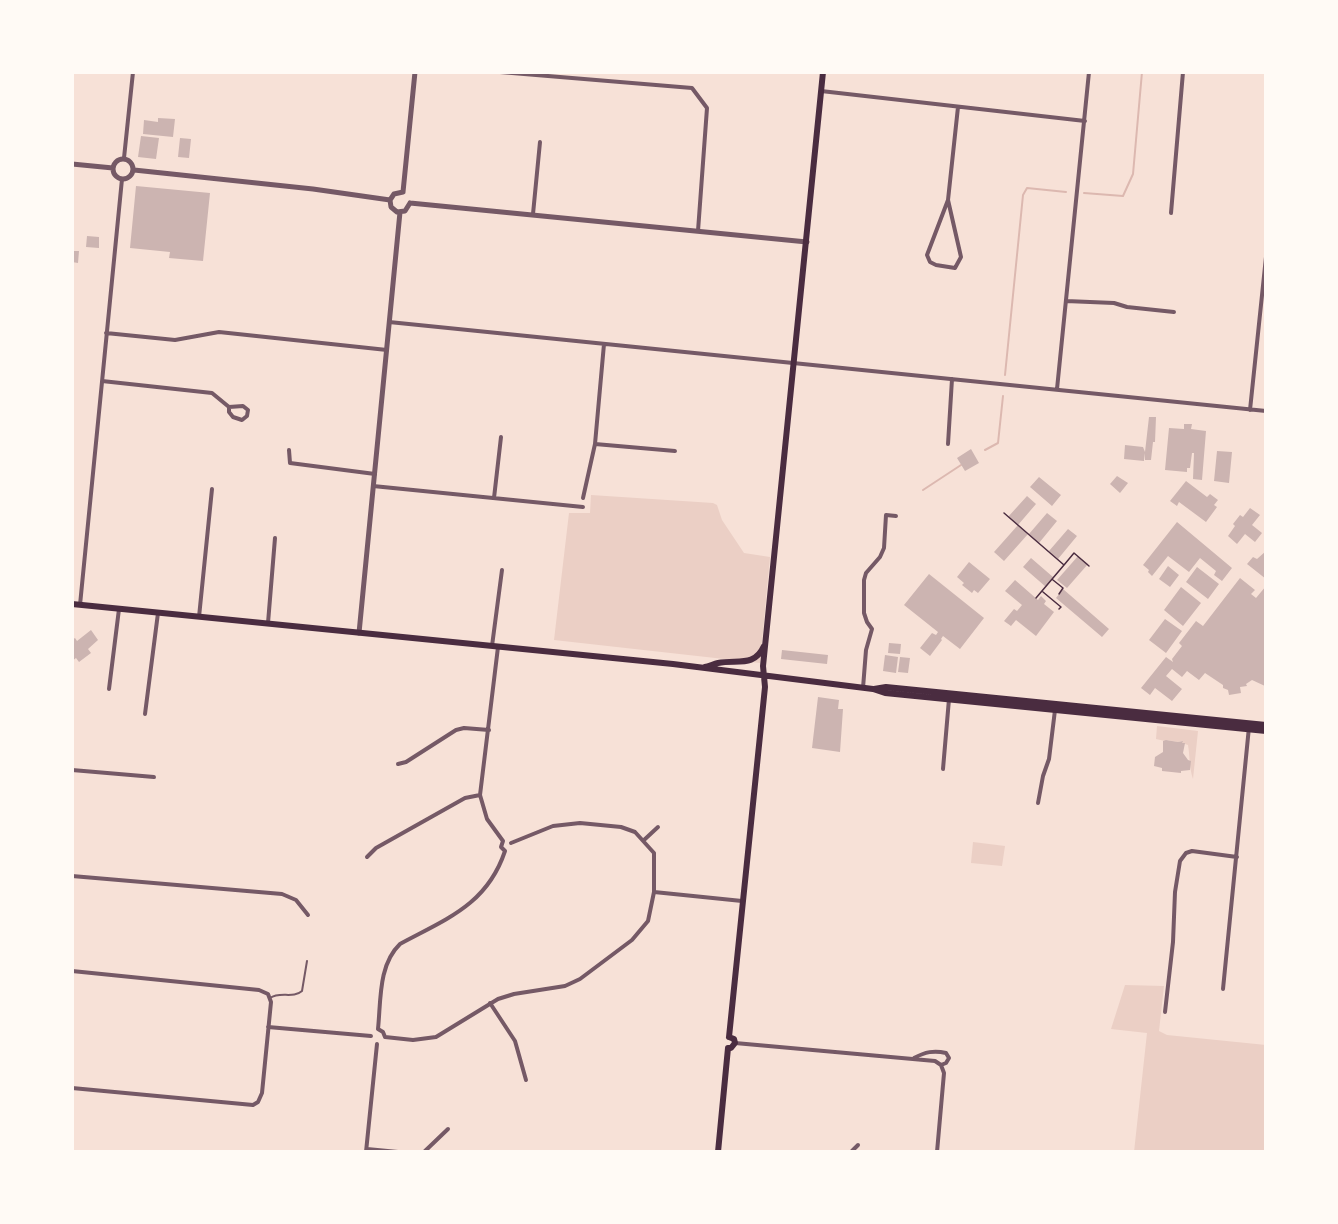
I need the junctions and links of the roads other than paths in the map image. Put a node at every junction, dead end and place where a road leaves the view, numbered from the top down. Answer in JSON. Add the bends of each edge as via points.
{"nodes":[{"id":1,"x":133,"y":72,"type":"edge"},
{"id":2,"x":414,"y":72,"type":"edge"},
{"id":3,"x":500,"y":72,"type":"edge"},
{"id":4,"x":823,"y":72,"type":"edge"},
{"id":5,"x":1089,"y":72,"type":"edge"},
{"id":6,"x":1183,"y":72,"type":"edge"},
{"id":7,"x":821,"y":91,"type":"junction"},
{"id":8,"x":958,"y":107,"type":"junction"},
{"id":9,"x":1085,"y":121,"type":"junction"},
{"id":10,"x":540,"y":142,"type":"dead end"},
{"id":11,"x":124,"y":159,"type":"junction"},
{"id":12,"x":72,"y":164,"type":"edge"},
{"id":13,"x":113,"y":168,"type":"junction"},
{"id":14,"x":134,"y":170,"type":"junction"},
{"id":15,"x":122,"y":179,"type":"junction"},
{"id":16,"x":403,"y":192,"type":"junction"},
{"id":17,"x":390,"y":200,"type":"junction"},
{"id":18,"x":948,"y":201,"type":"junction"},
{"id":19,"x":410,"y":203,"type":"junction"},
{"id":20,"x":400,"y":212,"type":"junction"},
{"id":21,"x":1171,"y":213,"type":"dead end"},
{"id":22,"x":532,"y":214,"type":"junction"},
{"id":23,"x":698,"y":231,"type":"junction"},
{"id":24,"x":807,"y":242,"type":"junction"},
{"id":25,"x":1266,"y":257,"type":"edge"},
{"id":26,"x":1066,"y":301,"type":"junction"},
{"id":27,"x":1174,"y":312,"type":"dead end"},
{"id":28,"x":390,"y":322,"type":"junction"},
{"id":29,"x":106,"y":333,"type":"junction"},
{"id":30,"x":604,"y":344,"type":"junction"},
{"id":31,"x":387,"y":350,"type":"junction"},
{"id":32,"x":795,"y":363,"type":"junction"},
{"id":33,"x":952,"y":379,"type":"junction"},
{"id":34,"x":102,"y":381,"type":"junction"},
{"id":35,"x":1057,"y":389,"type":"junction"},
{"id":36,"x":229,"y":407,"type":"junction"},
{"id":37,"x":1250,"y":410,"type":"junction"},
{"id":38,"x":1266,"y":411,"type":"edge"},
{"id":39,"x":501,"y":437,"type":"dead end"},
{"id":40,"x":595,"y":444,"type":"junction"},
{"id":41,"x":948,"y":444,"type":"dead end"},
{"id":42,"x":289,"y":450,"type":"dead end"},
{"id":43,"x":675,"y":451,"type":"dead end"},
{"id":44,"x":375,"y":474,"type":"junction"},
{"id":45,"x":373,"y":486,"type":"junction"},
{"id":46,"x":212,"y":489,"type":"dead end"},
{"id":47,"x":494,"y":498,"type":"junction"},
{"id":48,"x":583,"y":498,"type":"dead end"},
{"id":49,"x":583,"y":507,"type":"dead end"},
{"id":50,"x":896,"y":516,"type":"dead end"},
{"id":51,"x":275,"y":538,"type":"dead end"},
{"id":52,"x":501,"y":570,"type":"dead end"},
{"id":53,"x":72,"y":604,"type":"edge"},
{"id":54,"x":80,"y":605,"type":"junction"},
{"id":55,"x":119,"y":609,"type":"junction"},
{"id":56,"x":158,"y":613,"type":"junction"},
{"id":57,"x":199,"y":617,"type":"junction"},
{"id":58,"x":268,"y":623,"type":"junction"},
{"id":59,"x":360,"y":633,"type":"junction"},
{"id":60,"x":766,"y":643,"type":"junction"},
{"id":61,"x":495,"y":646,"type":"junction"},
{"id":62,"x":702,"y":668,"type":"junction"},
{"id":63,"x":764,"y":676,"type":"junction"},
{"id":64,"x":862,"y":688,"type":"junction"},
{"id":65,"x":109,"y":689,"type":"dead end"},
{"id":66,"x":873,"y":689,"type":"junction"},
{"id":67,"x":950,"y":699,"type":"junction"},
{"id":68,"x":1055,"y":706,"type":"junction"},
{"id":69,"x":145,"y":714,"type":"dead end"},
{"id":70,"x":1266,"y":725,"type":"edge"},
{"id":71,"x":1249,"y":726,"type":"junction"},
{"id":72,"x":489,"y":730,"type":"junction"},
{"id":73,"x":1266,"y":731,"type":"edge"},
{"id":74,"x":398,"y":764,"type":"dead end"},
{"id":75,"x":943,"y":769,"type":"dead end"},
{"id":76,"x":72,"y":770,"type":"edge"},
{"id":77,"x":154,"y":777,"type":"dead end"},
{"id":78,"x":480,"y":795,"type":"junction"},
{"id":79,"x":1038,"y":803,"type":"dead end"},
{"id":80,"x":658,"y":827,"type":"dead end"},
{"id":81,"x":644,"y":840,"type":"junction"},
{"id":82,"x":503,"y":841,"type":"junction"},
{"id":83,"x":511,"y":843,"type":"junction"},
{"id":84,"x":505,"y":851,"type":"junction"},
{"id":85,"x":367,"y":857,"type":"dead end"},
{"id":86,"x":1237,"y":857,"type":"junction"},
{"id":87,"x":72,"y":876,"type":"edge"},
{"id":88,"x":654,"y":892,"type":"junction"},
{"id":89,"x":742,"y":900,"type":"junction"},
{"id":90,"x":308,"y":915,"type":"dead end"},
{"id":91,"x":307,"y":961,"type":"dead end"},
{"id":92,"x":72,"y":971,"type":"edge"},
{"id":93,"x":1223,"y":989,"type":"dead end"},
{"id":94,"x":269,"y":996,"type":"junction"},
{"id":95,"x":490,"y":1003,"type":"junction"},
{"id":96,"x":1165,"y":1012,"type":"dead end"},
{"id":97,"x":268,"y":1027,"type":"junction"},
{"id":98,"x":378,"y":1029,"type":"junction"},
{"id":99,"x":371,"y":1036,"type":"junction"},
{"id":100,"x":385,"y":1037,"type":"junction"},
{"id":101,"x":729,"y":1037,"type":"junction"},
{"id":102,"x":735,"y":1043,"type":"junction"},
{"id":103,"x":377,"y":1044,"type":"junction"},
{"id":104,"x":728,"y":1048,"type":"junction"},
{"id":105,"x":913,"y":1059,"type":"junction"},
{"id":106,"x":941,"y":1065,"type":"junction"},
{"id":107,"x":526,"y":1080,"type":"dead end"},
{"id":108,"x":72,"y":1088,"type":"edge"},
{"id":109,"x":448,"y":1129,"type":"dead end"},
{"id":110,"x":858,"y":1145,"type":"dead end"},
{"id":111,"x":366,"y":1151,"type":"edge"},
{"id":112,"x":398,"y":1152,"type":"edge"},
{"id":113,"x":424,"y":1152,"type":"edge"},
{"id":114,"x":718,"y":1152,"type":"edge"},
{"id":115,"x":851,"y":1152,"type":"edge"},
{"id":116,"x":937,"y":1152,"type":"edge"}],
"edges":[{"from":1,"to":11,"type":"street"},
{"from":2,"to":16,"type":"street"},
{"from":3,"to":23,"type":"street","via":[[692,88],[707,108]]},
{"from":4,"to":7,"type":"main road"},
{"from":5,"to":9,"type":"street"},
{"from":6,"to":21,"type":"street"},
{"from":7,"to":8,"type":"street"},
{"from":7,"to":24,"type":"main road"},
{"from":8,"to":9,"type":"street"},
{"from":8,"to":18,"type":"street"},
{"from":9,"to":26,"type":"street"},
{"from":10,"to":22,"type":"street"},
{"from":11,"to":13,"type":"street","via":[[115,162]]},
{"from":11,"to":14,"type":"street","via":[[132,163]]},
{"from":12,"to":13,"type":"street"},
{"from":13,"to":15,"type":"street","via":[[116,177]]},
{"from":14,"to":15,"type":"street"},
{"from":14,"to":17,"type":"street"},
{"from":15,"to":29,"type":"street"},
{"from":16,"to":17,"type":"street","via":[[394,194]]},
{"from":16,"to":19,"type":"street"},
{"from":17,"to":20,"type":"street","via":[[393,209]]},
{"from":18,"to":18,"type":"street","via":[[927,255],[936,265],[955,268],[961,257]]},
{"from":19,"to":20,"type":"street"},
{"from":19,"to":22,"type":"street"},
{"from":20,"to":28,"type":"street"},
{"from":22,"to":23,"type":"street"},
{"from":23,"to":24,"type":"street"},
{"from":24,"to":32,"type":"main road"},
{"from":25,"to":37,"type":"street"},
{"from":26,"to":27,"type":"street"},
{"from":26,"to":35,"type":"street"},
{"from":28,"to":30,"type":"street"},
{"from":28,"to":31,"type":"street"},
{"from":29,"to":31,"type":"street","via":[[175,340],[219,332]]},
{"from":29,"to":34,"type":"street"},
{"from":30,"to":32,"type":"street"},
{"from":30,"to":40,"type":"street"},
{"from":31,"to":44,"type":"street"},
{"from":32,"to":33,"type":"street"},
{"from":32,"to":60,"type":"main road"},
{"from":33,"to":35,"type":"street"},
{"from":33,"to":41,"type":"street"},
{"from":34,"to":36,"type":"street","via":[[212,393]]},
{"from":34,"to":54,"type":"street"},
{"from":35,"to":37,"type":"street"},
{"from":36,"to":36,"type":"street","via":[[237,420],[247,416],[248,410],[243,406]]},
{"from":37,"to":38,"type":"street"},
{"from":39,"to":47,"type":"street"},
{"from":40,"to":43,"type":"street"},
{"from":40,"to":48,"type":"street"},
{"from":42,"to":44,"type":"street","via":[[290,463]]},
{"from":44,"to":45,"type":"street"},
{"from":45,"to":47,"type":"street"},
{"from":45,"to":59,"type":"street"},
{"from":46,"to":57,"type":"street"},
{"from":47,"to":49,"type":"street"},
{"from":50,"to":64,"type":"street","via":[[886,515],[884,548],[865,577],[864,613],[872,629]]},
{"from":51,"to":58,"type":"street"},
{"from":52,"to":61,"type":"street"},
{"from":53,"to":54,"type":"main road"},
{"from":54,"to":55,"type":"main road"},
{"from":55,"to":56,"type":"main road"},
{"from":55,"to":65,"type":"street"},
{"from":56,"to":57,"type":"main road"},
{"from":56,"to":69,"type":"street"},
{"from":57,"to":58,"type":"main road"},
{"from":58,"to":59,"type":"main road"},
{"from":59,"to":61,"type":"main road"},
{"from":60,"to":62,"type":"main road","via":[[749,662]]},
{"from":60,"to":63,"type":"main road"},
{"from":61,"to":62,"type":"main road"},
{"from":61,"to":72,"type":"street"},
{"from":62,"to":63,"type":"main road"},
{"from":63,"to":64,"type":"main road"},
{"from":63,"to":89,"type":"main road"},
{"from":64,"to":66,"type":"main road"},
{"from":66,"to":67,"type":"main road"},
{"from":66,"to":68,"type":"main road","via":[[886,687]]},
{"from":67,"to":68,"type":"main road"},
{"from":67,"to":75,"type":"street"},
{"from":68,"to":71,"type":"main road"},
{"from":68,"to":79,"type":"street","via":[[1050,759]]},
{"from":70,"to":71,"type":"main road"},
{"from":71,"to":73,"type":"main road"},
{"from":71,"to":86,"type":"street"},
{"from":72,"to":74,"type":"street","via":[[456,730]]},
{"from":72,"to":78,"type":"street"},
{"from":76,"to":77,"type":"street"},
{"from":78,"to":82,"type":"street","via":[[487,819]]},
{"from":78,"to":85,"type":"street","via":[[465,798],[376,848]]},
{"from":80,"to":81,"type":"street"},
{"from":81,"to":83,"type":"street","via":[[621,827],[572,823],[553,825]]},
{"from":81,"to":88,"type":"street","via":[[654,853]]},
{"from":82,"to":83,"type":"street"},
{"from":82,"to":84,"type":"street","via":[[501,847]]},
{"from":83,"to":84,"type":"street"},
{"from":84,"to":98,"type":"street","via":[[471,904],[393,951],[384,969]]},
{"from":86,"to":93,"type":"street"},
{"from":86,"to":96,"type":"street","via":[[1192,851],[1181,858]]},
{"from":87,"to":90,"type":"street","via":[[288,895]]},
{"from":88,"to":89,"type":"street"},
{"from":88,"to":95,"type":"street","via":[[648,921],[632,940],[580,979]]},
{"from":89,"to":101,"type":"main road"},
{"from":91,"to":94,"type":"lane","via":[[302,991],[296,995]]},
{"from":92,"to":94,"type":"street","via":[[259,990]]},
{"from":94,"to":97,"type":"street"},
{"from":95,"to":100,"type":"street","via":[[436,1037]]},
{"from":95,"to":107,"type":"street","via":[[515,1041]]},
{"from":97,"to":99,"type":"street"},
{"from":97,"to":108,"type":"street","via":[[262,1093],[253,1105]]},
{"from":98,"to":99,"type":"street"},
{"from":98,"to":100,"type":"street"},
{"from":99,"to":103,"type":"street"},
{"from":100,"to":103,"type":"street"},
{"from":101,"to":102,"type":"main road"},
{"from":101,"to":104,"type":"main road","via":[[724,1042]]},
{"from":102,"to":104,"type":"main road"},
{"from":102,"to":105,"type":"street"},
{"from":103,"to":111,"type":"street"},
{"from":104,"to":114,"type":"main road"},
{"from":105,"to":106,"type":"street"},
{"from":105,"to":106,"type":"street","via":[[929,1052],[946,1053],[949,1058]]},
{"from":106,"to":116,"type":"street","via":[[944,1073]]},
{"from":109,"to":113,"type":"street"},
{"from":110,"to":115,"type":"street"},
{"from":111,"to":112,"type":"street"}]}
